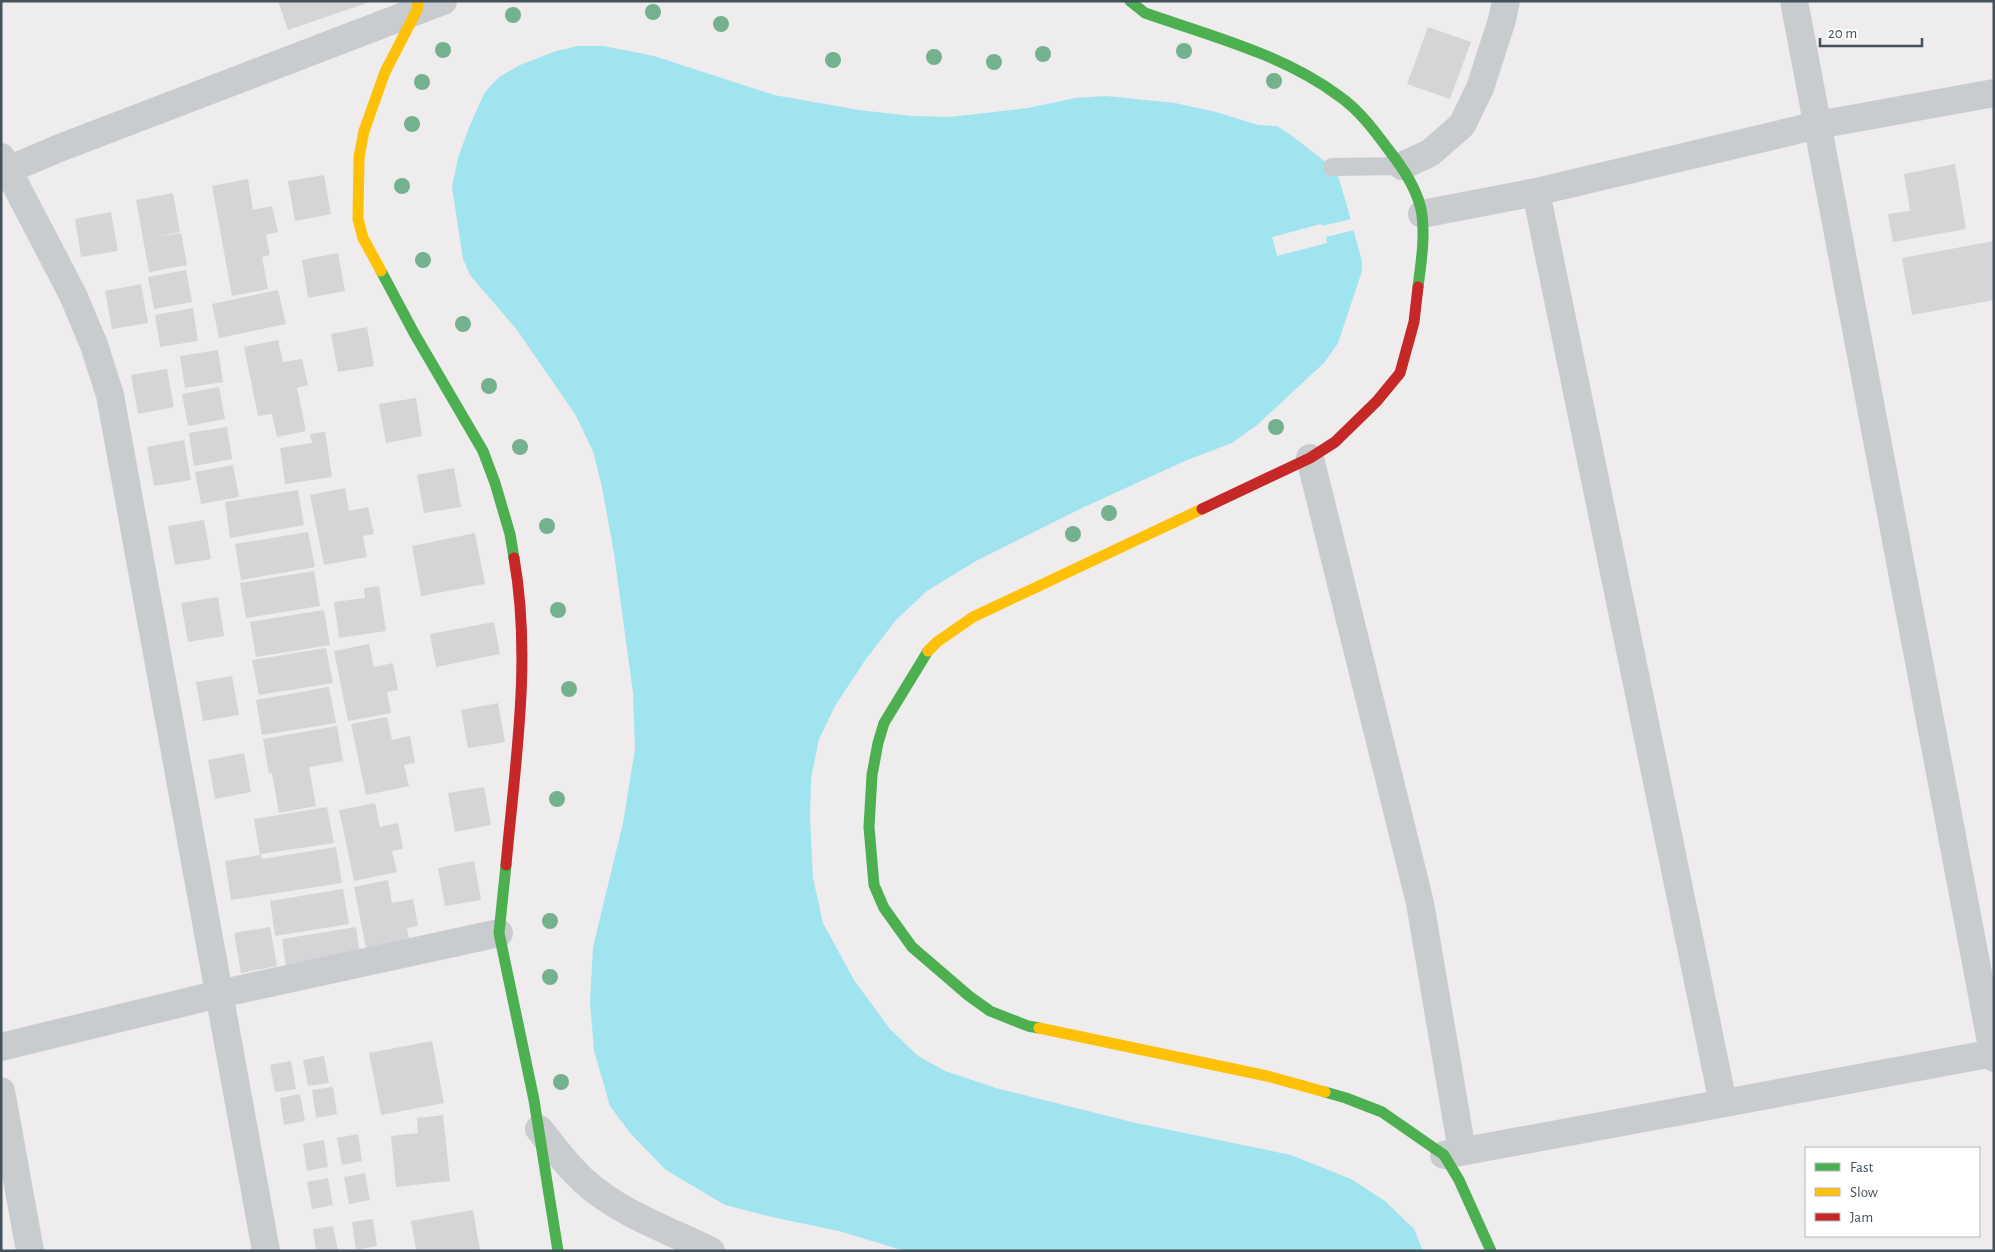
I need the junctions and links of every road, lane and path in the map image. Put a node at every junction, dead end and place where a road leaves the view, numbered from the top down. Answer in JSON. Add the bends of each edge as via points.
{"nodes":[{"id":1,"x":443,"y":1,"type":"edge"},
{"id":2,"x":1130,"y":1,"type":"edge"},
{"id":3,"x":1506,"y":1,"type":"edge"},
{"id":4,"x":1794,"y":1,"type":"edge"},
{"id":5,"x":417,"y":6,"type":"edge"},
{"id":6,"x":1994,"y":93,"type":"edge"},
{"id":7,"x":1818,"y":125,"type":"junction"},
{"id":8,"x":4,"y":163,"type":"edge"},
{"id":9,"x":1402,"y":166,"type":"junction"},
{"id":10,"x":1332,"y":167,"type":"dead end"},
{"id":11,"x":1536,"y":192,"type":"junction"},
{"id":12,"x":1422,"y":214,"type":"junction"},
{"id":13,"x":1310,"y":458,"type":"junction"},
{"id":14,"x":499,"y":933,"type":"junction"},
{"id":15,"x":219,"y":994,"type":"junction"},
{"id":16,"x":1,"y":1047,"type":"edge"},
{"id":17,"x":1993,"y":1054,"type":"edge"},
{"id":18,"x":1,"y":1091,"type":"edge"},
{"id":19,"x":1723,"y":1103,"type":"junction"},
{"id":20,"x":539,"y":1129,"type":"junction"},
{"id":21,"x":1453,"y":1153,"type":"junction"},
{"id":22,"x":30,"y":1251,"type":"edge"},
{"id":23,"x":266,"y":1251,"type":"edge"},
{"id":24,"x":558,"y":1251,"type":"edge"},
{"id":25,"x":711,"y":1251,"type":"edge"},
{"id":26,"x":1491,"y":1251,"type":"edge"}],
"edges":[{"from":1,"to":5,"type":"street"},
{"from":2,"to":9,"type":"street","via":[[1145,13],[1263,54],[1308,75],[1348,103]]},
{"from":3,"to":9,"type":"street","via":[[1480,88],[1462,125],[1430,153]]},
{"from":4,"to":7,"type":"street"},
{"from":5,"to":8,"type":"street","via":[[66,145]]},
{"from":5,"to":14,"type":"street","via":[[385,72],[364,131],[358,157],[358,219],[363,238],[483,451],[510,534],[518,579],[523,683]]},
{"from":6,"to":7,"type":"street"},
{"from":7,"to":11,"type":"street"},
{"from":7,"to":17,"type":"street"},
{"from":8,"to":15,"type":"street","via":[[73,295],[110,396]]},
{"from":9,"to":10,"type":"lane"},
{"from":9,"to":12,"type":"street"},
{"from":11,"to":12,"type":"street"},
{"from":11,"to":19,"type":"street"},
{"from":12,"to":13,"type":"street","via":[[1419,286],[1414,322],[1400,373],[1335,442]]},
{"from":13,"to":21,"type":"street","via":[[1420,903]]},
{"from":13,"to":21,"type":"street","via":[[972,617],[937,642],[924,656],[895,703],[878,743],[872,775],[869,827],[872,875],[884,908],[912,947],[990,1011],[1028,1026],[1267,1076],[1346,1098],[1382,1112]]},
{"from":14,"to":15,"type":"street"},
{"from":14,"to":20,"type":"street"},
{"from":15,"to":16,"type":"street"},
{"from":15,"to":23,"type":"street"},
{"from":17,"to":19,"type":"street"},
{"from":18,"to":22,"type":"street"},
{"from":19,"to":21,"type":"street"},
{"from":20,"to":24,"type":"street"},
{"from":20,"to":25,"type":"street","via":[[594,1190],[618,1206]]},
{"from":21,"to":26,"type":"street","via":[[1459,1180]]}]}
